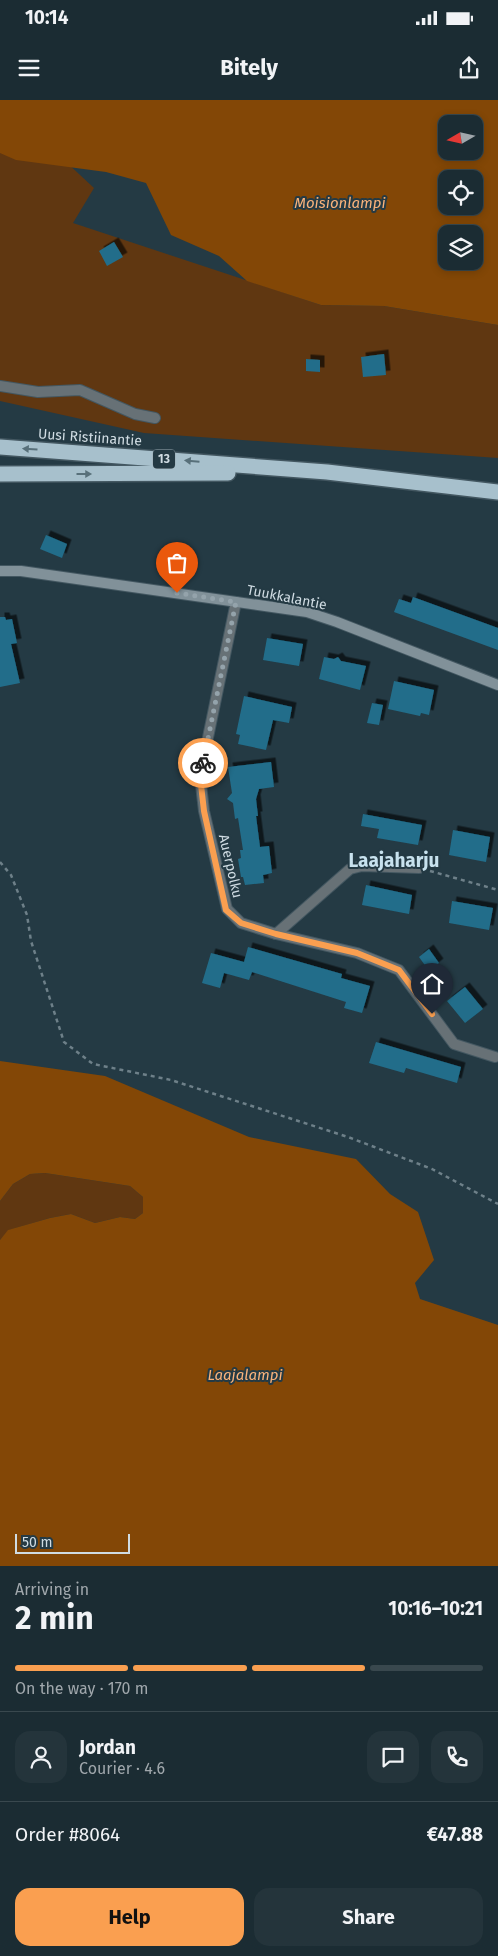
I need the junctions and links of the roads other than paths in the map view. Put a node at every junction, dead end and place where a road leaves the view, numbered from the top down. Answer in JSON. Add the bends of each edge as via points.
{"nodes":[{"id":1,"x":0,"y":386,"type":"edge"},
{"id":2,"x":155,"y":418,"type":"dead end"},
{"id":3,"x":0,"y":447,"type":"edge"},
{"id":4,"x":328,"y":472,"type":"junction"},
{"id":5,"x":0,"y":474,"type":"edge"},
{"id":6,"x":498,"y":492,"type":"edge"},
{"id":7,"x":0,"y":571,"type":"edge"},
{"id":8,"x":236,"y":602,"type":"junction"},
{"id":9,"x":498,"y":685,"type":"edge"},
{"id":10,"x":419,"y":868,"type":"road end"},
{"id":11,"x":276,"y":934,"type":"junction"},
{"id":12,"x":495,"y":1057,"type":"dead end"}],
"edges":[{"from":1,"to":2,"type":"street","via":[[38,392],[80,390],[135,414]]},
{"from":4,"to":3,"type":"highway","name":"Uusi Ristiinantie","number":"13","one_way":true},
{"from":5,"to":4,"type":"highway","name":"Uusi Ristiinantie","number":"13","one_way":true},
{"from":4,"to":6,"type":"highway","name":"Uusi Ristiinantie","number":"13"},
{"from":7,"to":8,"type":"street","name":"Tuukkalantie","via":[[21,571]]},
{"from":8,"to":9,"type":"street","name":"Tuukkalantie","via":[[307,612]]},
{"from":8,"to":11,"type":"street","name":"Auerpolku","via":[[200,776],[204,811],[226,910],[241,923]]},
{"from":10,"to":11,"type":"street","via":[[362,866],[350,869]]},
{"from":11,"to":12,"type":"street","name":"Auerpolku","via":[[357,953],[399,970],[454,1044]]}]}
